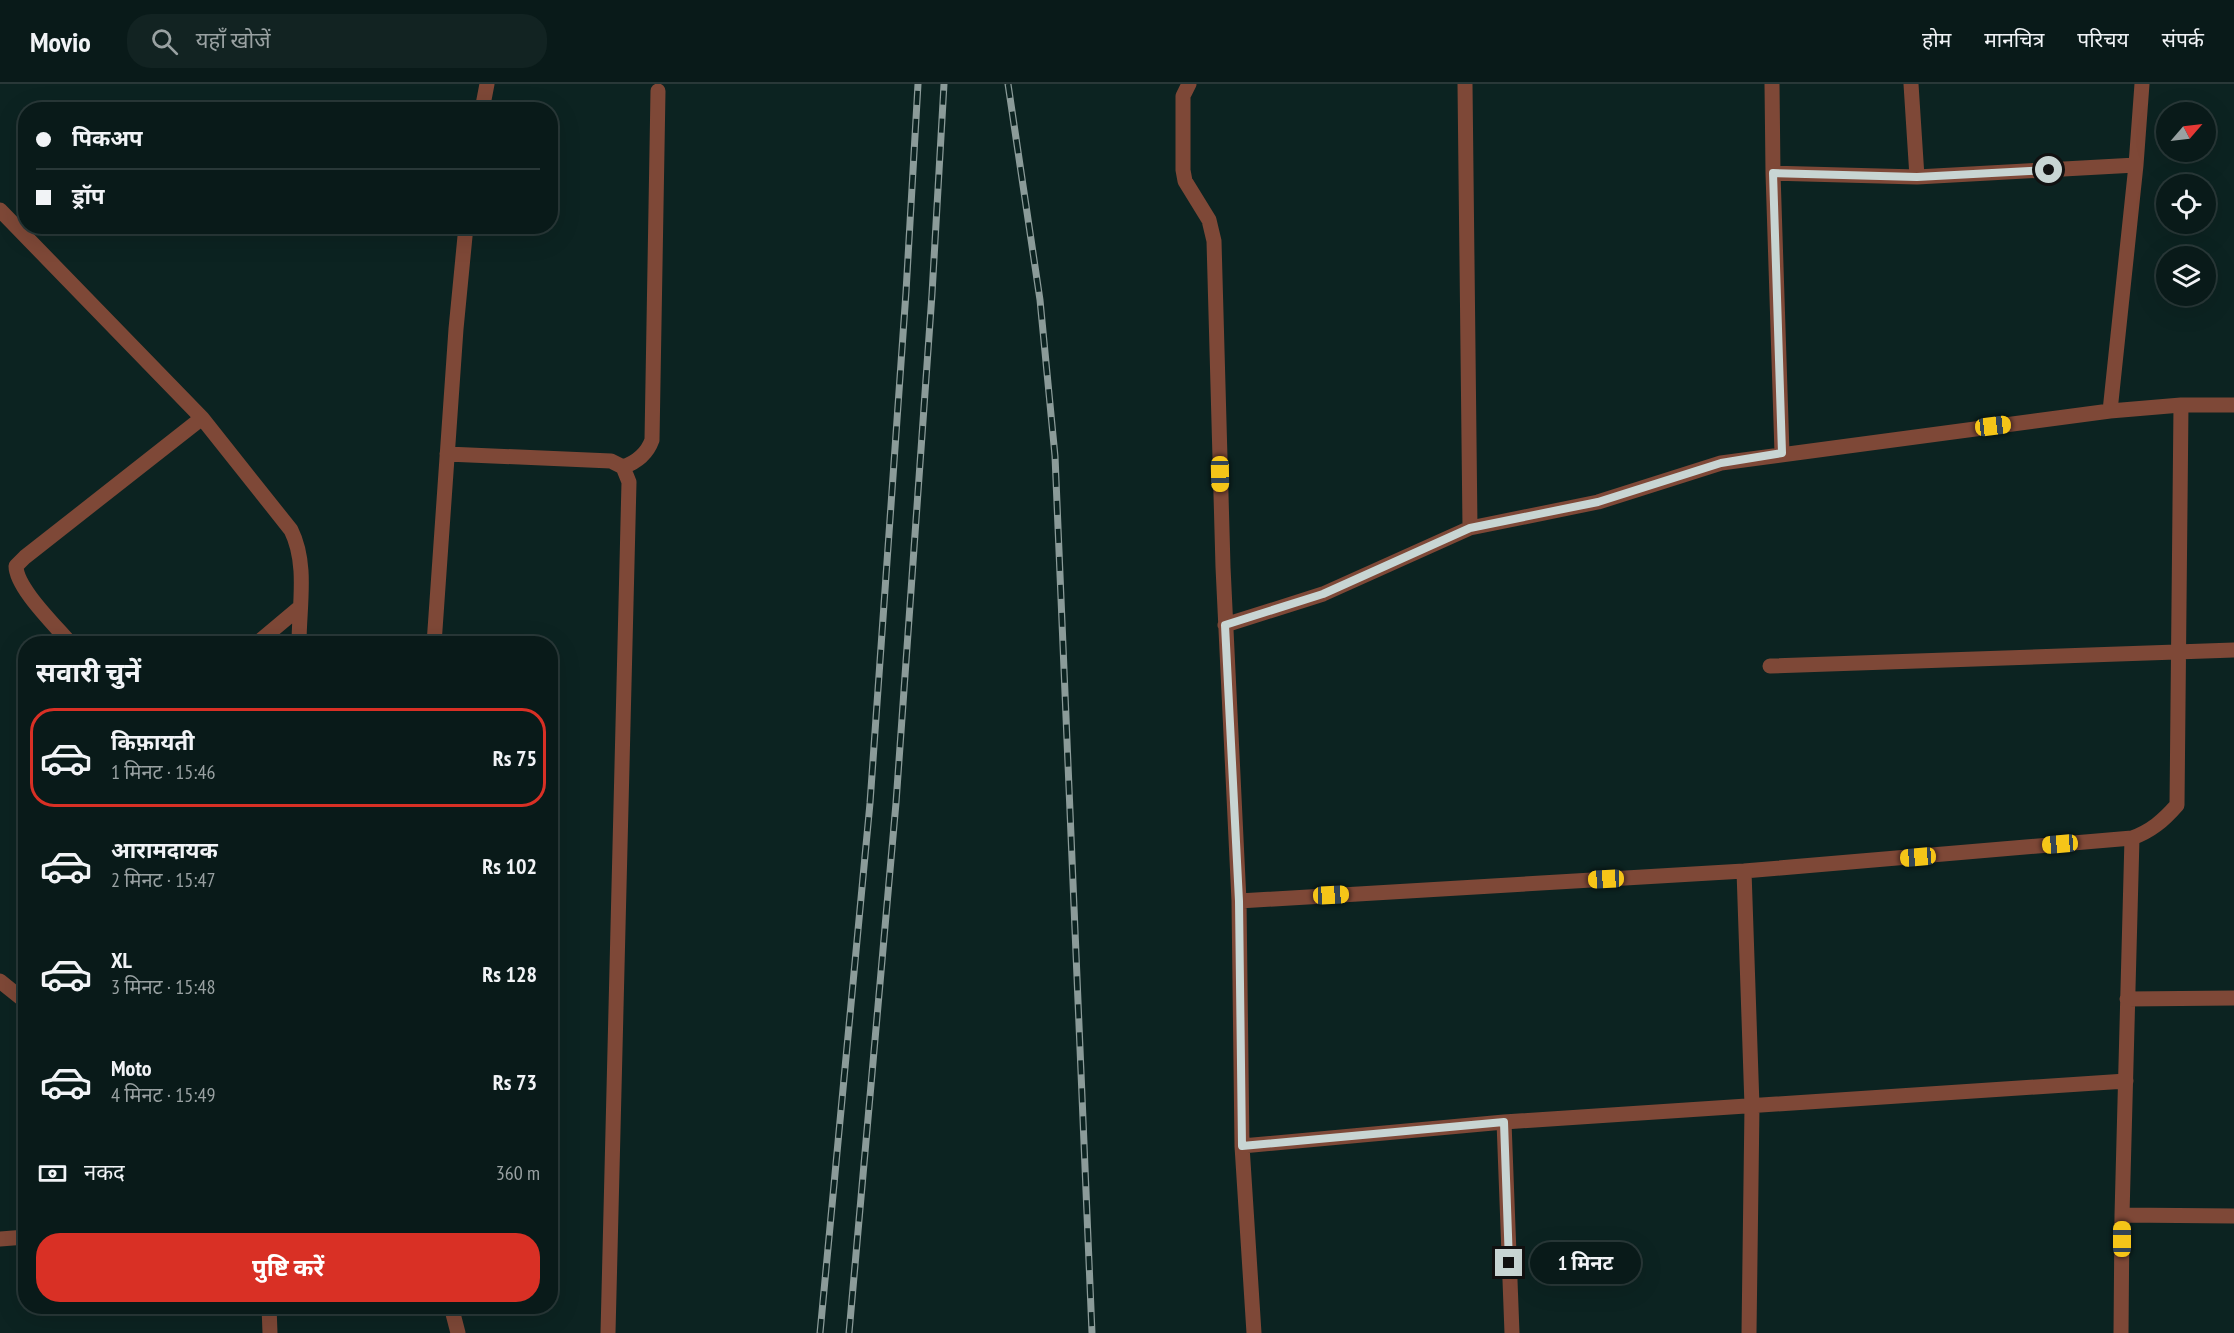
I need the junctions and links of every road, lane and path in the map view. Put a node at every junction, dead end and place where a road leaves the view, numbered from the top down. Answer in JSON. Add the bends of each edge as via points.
{"nodes":[{"id":1,"x":487,"y":84,"type":"edge"},
{"id":2,"x":1189,"y":84,"type":"edge"},
{"id":3,"x":1465,"y":84,"type":"edge"},
{"id":4,"x":1772,"y":84,"type":"edge"},
{"id":5,"x":1911,"y":84,"type":"edge"},
{"id":6,"x":2142,"y":84,"type":"edge"},
{"id":7,"x":658,"y":91,"type":"dead end"},
{"id":8,"x":484,"y":102,"type":"edge"},
{"id":9,"x":2136,"y":165,"type":"junction"},
{"id":10,"x":1773,"y":173,"type":"junction"},
{"id":11,"x":1917,"y":177,"type":"junction"},
{"id":12,"x":0,"y":210,"type":"edge"},
{"id":13,"x":18,"y":229,"type":"edge"},
{"id":14,"x":23,"y":234,"type":"edge"},
{"id":15,"x":465,"y":234,"type":"edge"},
{"id":16,"x":2181,"y":405,"type":"junction"},
{"id":17,"x":2234,"y":405,"type":"edge"},
{"id":18,"x":2110,"y":411,"type":"junction"},
{"id":19,"x":202,"y":418,"type":"junction"},
{"id":20,"x":1782,"y":453,"type":"junction"},
{"id":21,"x":447,"y":454,"type":"junction"},
{"id":22,"x":623,"y":467,"type":"junction"},
{"id":23,"x":1470,"y":528,"type":"junction"},
{"id":24,"x":299,"y":608,"type":"junction"},
{"id":25,"x":1225,"y":625,"type":"junction"},
{"id":26,"x":64,"y":636,"type":"edge"},
{"id":27,"x":266,"y":636,"type":"edge"},
{"id":28,"x":299,"y":636,"type":"edge"},
{"id":29,"x":435,"y":636,"type":"edge"},
{"id":30,"x":2234,"y":650,"type":"edge"},
{"id":31,"x":2178,"y":651,"type":"junction"},
{"id":32,"x":1770,"y":666,"type":"dead end"},
{"id":33,"x":2132,"y":838,"type":"junction"},
{"id":34,"x":1744,"y":871,"type":"junction"},
{"id":35,"x":1239,"y":901,"type":"junction"},
{"id":36,"x":0,"y":981,"type":"edge"},
{"id":37,"x":18,"y":996,"type":"edge"},
{"id":38,"x":2234,"y":998,"type":"edge"},
{"id":39,"x":2127,"y":999,"type":"junction"},
{"id":40,"x":2126,"y":1082,"type":"junction"},
{"id":41,"x":1752,"y":1106,"type":"junction"},
{"id":42,"x":1504,"y":1122,"type":"junction"},
{"id":43,"x":1242,"y":1146,"type":"junction"},
{"id":44,"x":2122,"y":1215,"type":"junction"},
{"id":45,"x":2234,"y":1216,"type":"edge"},
{"id":46,"x":18,"y":1238,"type":"edge"},
{"id":47,"x":0,"y":1239,"type":"edge"},
{"id":48,"x":269,"y":1314,"type":"edge"},
{"id":49,"x":454,"y":1314,"type":"edge"},
{"id":50,"x":270,"y":1333,"type":"edge"},
{"id":51,"x":458,"y":1333,"type":"edge"},
{"id":52,"x":608,"y":1333,"type":"edge"},
{"id":53,"x":1254,"y":1333,"type":"edge"},
{"id":54,"x":1512,"y":1333,"type":"edge"},
{"id":55,"x":1749,"y":1333,"type":"edge"},
{"id":56,"x":2121,"y":1333,"type":"edge"}],
"edges":[{"from":1,"to":8,"type":"street"},
{"from":2,"to":25,"type":"street","via":[[1184,96],[1183,170],[1185,181],[1209,220],[1214,241]]},
{"from":3,"to":23,"type":"street"},
{"from":4,"to":10,"type":"street"},
{"from":5,"to":11,"type":"street"},
{"from":6,"to":9,"type":"street"},
{"from":7,"to":22,"type":"street","via":[[652,440],[644,454]]},
{"from":9,"to":11,"type":"street"},
{"from":9,"to":18,"type":"street"},
{"from":10,"to":11,"type":"street"},
{"from":10,"to":20,"type":"street"},
{"from":12,"to":13,"type":"street"},
{"from":14,"to":19,"type":"street"},
{"from":15,"to":21,"type":"street"},
{"from":16,"to":17,"type":"street"},
{"from":16,"to":18,"type":"street"},
{"from":16,"to":31,"type":"street"},
{"from":18,"to":20,"type":"street"},
{"from":19,"to":24,"type":"street","via":[[291,530],[302,561]]},
{"from":19,"to":26,"type":"street","via":[[16,566],[18,578]]},
{"from":20,"to":23,"type":"street","via":[[1721,463],[1598,502]]},
{"from":21,"to":22,"type":"street","via":[[611,460]]},
{"from":21,"to":29,"type":"street"},
{"from":22,"to":52,"type":"street","via":[[629,482]]},
{"from":23,"to":25,"type":"street","via":[[1323,594]]},
{"from":24,"to":27,"type":"street"},
{"from":24,"to":28,"type":"street"},
{"from":25,"to":35,"type":"street"},
{"from":30,"to":31,"type":"street"},
{"from":31,"to":32,"type":"street"},
{"from":31,"to":33,"type":"street","via":[[2177,805],[2148,832]]},
{"from":33,"to":34,"type":"street"},
{"from":33,"to":39,"type":"street"},
{"from":34,"to":35,"type":"street"},
{"from":34,"to":41,"type":"street"},
{"from":35,"to":43,"type":"street"},
{"from":36,"to":37,"type":"street"},
{"from":38,"to":39,"type":"street"},
{"from":39,"to":40,"type":"street"},
{"from":40,"to":41,"type":"street"},
{"from":40,"to":44,"type":"street"},
{"from":41,"to":42,"type":"street"},
{"from":41,"to":55,"type":"street"},
{"from":42,"to":43,"type":"street"},
{"from":42,"to":54,"type":"street"},
{"from":43,"to":53,"type":"street"},
{"from":44,"to":45,"type":"street"},
{"from":44,"to":56,"type":"street"},
{"from":46,"to":47,"type":"street"},
{"from":48,"to":50,"type":"street"},
{"from":49,"to":51,"type":"street"}]}
